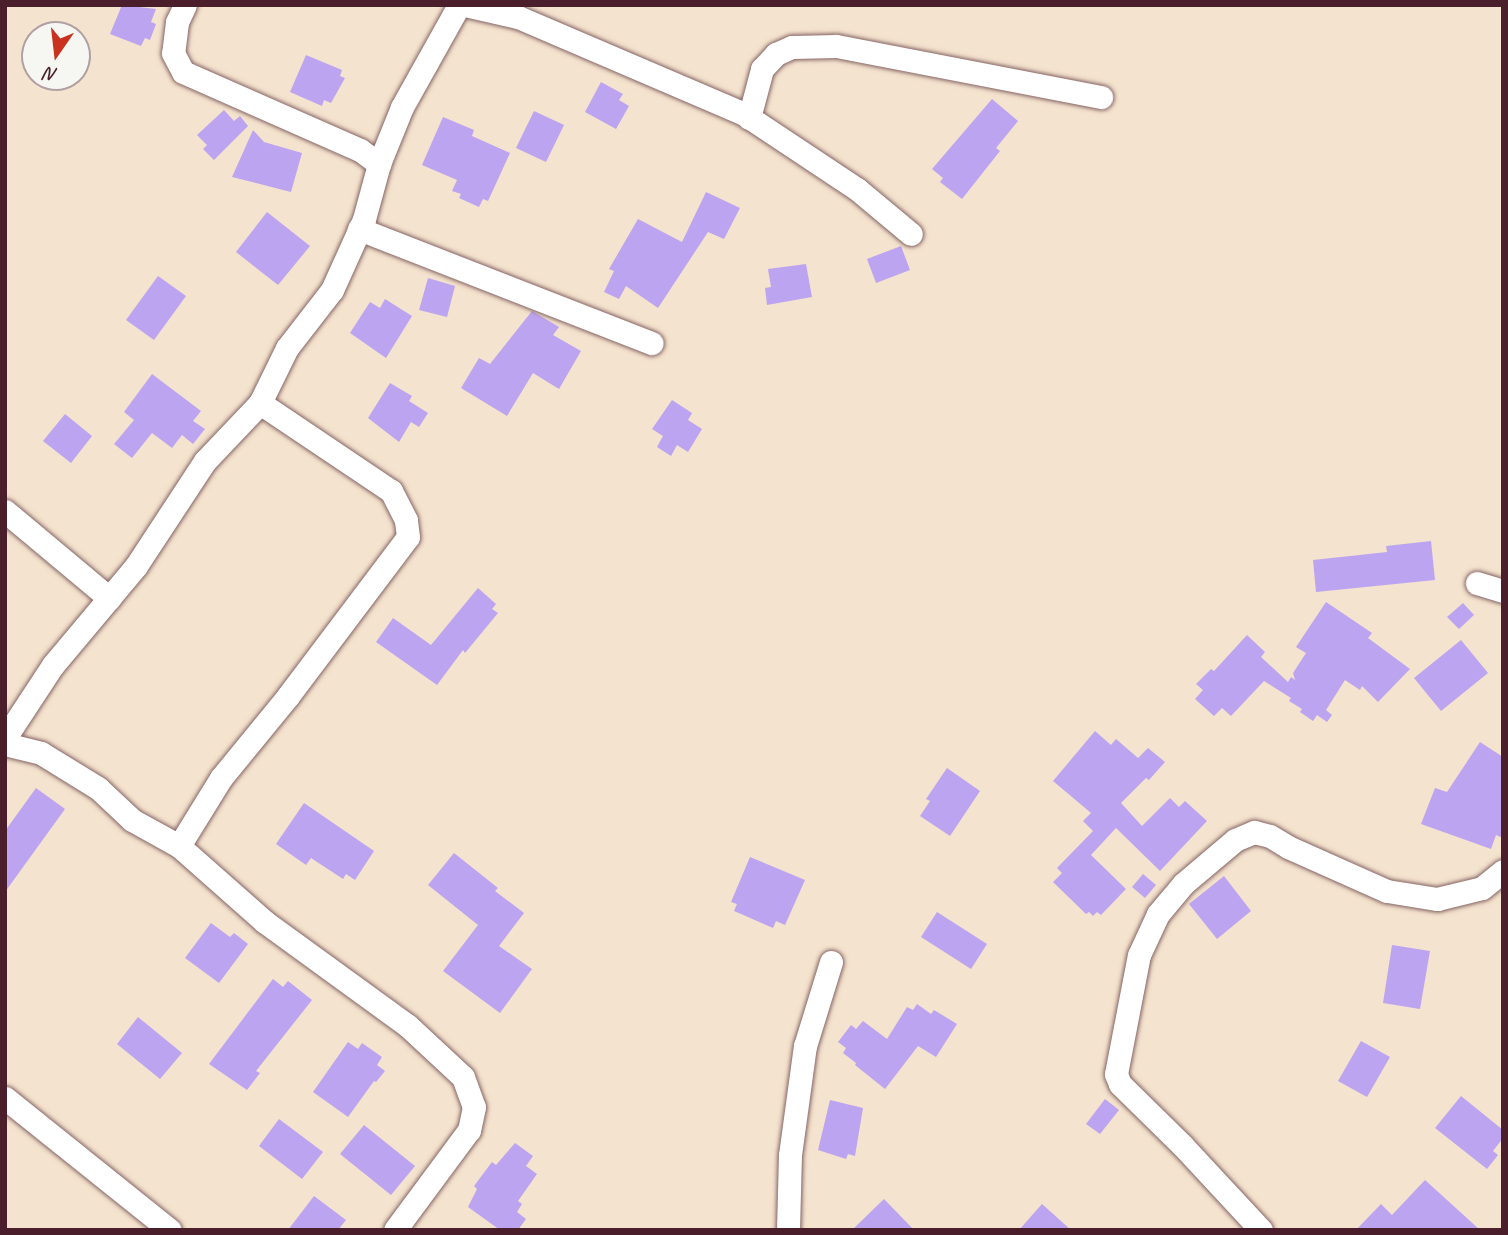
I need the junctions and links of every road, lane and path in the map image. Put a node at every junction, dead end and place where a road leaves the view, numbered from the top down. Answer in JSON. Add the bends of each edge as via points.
{"nodes":[{"id":1,"x":185,"y":5,"type":"edge"},
{"id":2,"x":459,"y":5,"type":"edge"},
{"id":3,"x":466,"y":5,"type":"edge"},
{"id":4,"x":1101,"y":97,"type":"dead end"},
{"id":5,"x":749,"y":118,"type":"junction"},
{"id":6,"x":379,"y":164,"type":"junction"},
{"id":7,"x":359,"y":229,"type":"junction"},
{"id":8,"x":911,"y":234,"type":"dead end"},
{"id":9,"x":652,"y":343,"type":"dead end"},
{"id":10,"x":260,"y":403,"type":"junction"},
{"id":11,"x":5,"y":512,"type":"edge"},
{"id":12,"x":1477,"y":583,"type":"dead end"},
{"id":13,"x":1503,"y":591,"type":"edge"},
{"id":14,"x":109,"y":598,"type":"junction"},
{"id":15,"x":5,"y":738,"type":"edge"},
{"id":16,"x":5,"y":744,"type":"edge"},
{"id":17,"x":180,"y":846,"type":"junction"},
{"id":18,"x":1503,"y":871,"type":"edge"},
{"id":19,"x":831,"y":962,"type":"dead end"},
{"id":20,"x":5,"y":1098,"type":"edge"},
{"id":21,"x":170,"y":1230,"type":"edge"},
{"id":22,"x":395,"y":1230,"type":"edge"},
{"id":23,"x":788,"y":1230,"type":"edge"},
{"id":24,"x":1261,"y":1230,"type":"edge"}],
"edges":[{"from":1,"to":6,"type":"street","via":[[177,22],[173,53],[183,72],[360,150]]},
{"from":2,"to":6,"type":"street","via":[[402,107]]},
{"from":3,"to":5,"type":"street","via":[[518,17]]},
{"from":4,"to":5,"type":"street","via":[[836,46],[792,47],[776,54],[762,69]]},
{"from":5,"to":8,"type":"street","via":[[857,189]]},
{"from":6,"to":7,"type":"street"},
{"from":7,"to":9,"type":"street"},
{"from":7,"to":10,"type":"street","via":[[332,290],[287,348]]},
{"from":10,"to":14,"type":"street","via":[[205,461],[136,566]]},
{"from":10,"to":17,"type":"street","via":[[391,491],[406,520],[408,537],[221,778]]},
{"from":11,"to":14,"type":"street"},
{"from":12,"to":13,"type":"street"},
{"from":14,"to":15,"type":"street","via":[[53,665]]},
{"from":16,"to":17,"type":"street","via":[[41,753],[62,765],[98,788],[132,820]]},
{"from":17,"to":22,"type":"street","via":[[265,922],[407,1025],[463,1077],[474,1107],[469,1130]]},
{"from":18,"to":24,"type":"street","via":[[1482,888],[1437,899],[1387,891],[1254,832],[1235,840],[1183,884],[1158,914],[1139,955],[1116,1074],[1120,1084]]},
{"from":19,"to":23,"type":"street","via":[[805,1046],[790,1154]]},
{"from":20,"to":21,"type":"street"}]}
